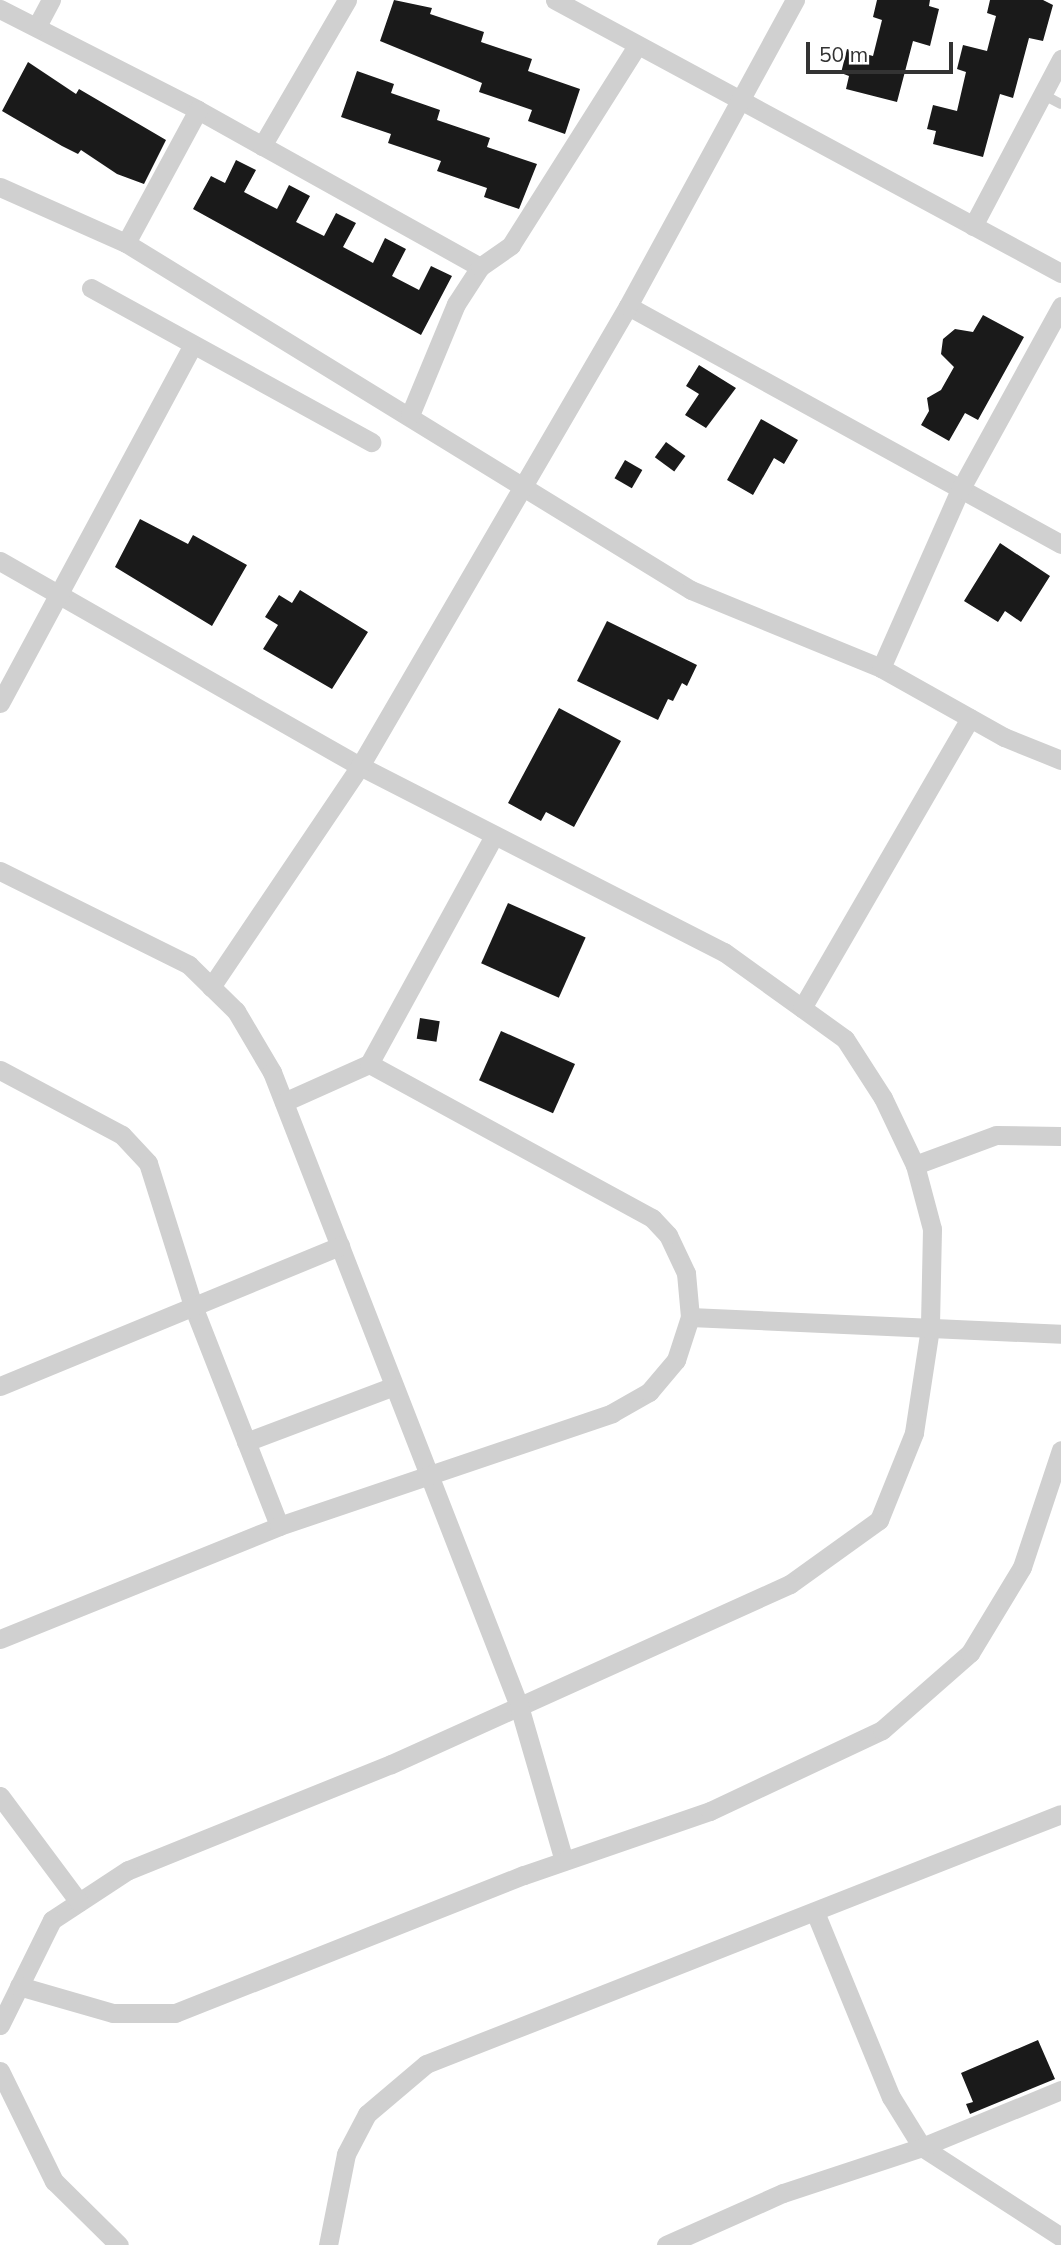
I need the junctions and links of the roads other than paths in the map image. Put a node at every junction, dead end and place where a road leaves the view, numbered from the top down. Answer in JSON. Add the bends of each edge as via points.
{"nodes":[{"id":1,"x":51,"y":0,"type":"edge"},
{"id":2,"x":347,"y":0,"type":"edge"},
{"id":3,"x":555,"y":0,"type":"edge"},
{"id":4,"x":796,"y":0,"type":"edge"},
{"id":5,"x":0,"y":9,"type":"edge"},
{"id":6,"x":37,"y":26,"type":"junction"},
{"id":7,"x":636,"y":47,"type":"junction"},
{"id":8,"x":1061,"y":59,"type":"edge"},
{"id":9,"x":1042,"y":94,"type":"junction"},
{"id":10,"x":741,"y":100,"type":"junction"},
{"id":11,"x":1061,"y":104,"type":"edge"},
{"id":12,"x":198,"y":110,"type":"junction"},
{"id":13,"x":262,"y":146,"type":"junction"},
{"id":14,"x":0,"y":187,"type":"edge"},
{"id":15,"x":973,"y":226,"type":"junction"},
{"id":16,"x":126,"y":243,"type":"junction"},
{"id":17,"x":480,"y":267,"type":"junction"},
{"id":18,"x":1061,"y":274,"type":"edge"},
{"id":19,"x":91,"y":288,"type":"dead end"},
{"id":20,"x":628,"y":306,"type":"junction"},
{"id":21,"x":1061,"y":306,"type":"edge"},
{"id":22,"x":192,"y":347,"type":"junction"},
{"id":23,"x":410,"y":415,"type":"junction"},
{"id":24,"x":371,"y":442,"type":"dead end"},
{"id":25,"x":521,"y":484,"type":"junction"},
{"id":26,"x":960,"y":491,"type":"junction"},
{"id":27,"x":1061,"y":544,"type":"edge"},
{"id":28,"x":0,"y":561,"type":"edge"},
{"id":29,"x":60,"y":595,"type":"junction"},
{"id":30,"x":881,"y":668,"type":"junction"},
{"id":31,"x":0,"y":702,"type":"edge"},
{"id":32,"x":970,"y":718,"type":"junction"},
{"id":33,"x":1061,"y":760,"type":"edge"},
{"id":34,"x":360,"y":765,"type":"junction"},
{"id":35,"x":494,"y":836,"type":"junction"},
{"id":36,"x":0,"y":871,"type":"edge"},
{"id":37,"x":211,"y":987,"type":"junction"},
{"id":38,"x":802,"y":1008,"type":"junction"},
{"id":39,"x":369,"y":1064,"type":"junction"},
{"id":40,"x":0,"y":1070,"type":"edge"},
{"id":41,"x":284,"y":1102,"type":"junction"},
{"id":42,"x":1061,"y":1136,"type":"edge"},
{"id":43,"x":915,"y":1166,"type":"junction"},
{"id":44,"x":340,"y":1246,"type":"junction"},
{"id":45,"x":193,"y":1306,"type":"junction"},
{"id":46,"x":690,"y":1317,"type":"junction"},
{"id":47,"x":930,"y":1328,"type":"junction"},
{"id":48,"x":1061,"y":1334,"type":"edge"},
{"id":49,"x":0,"y":1386,"type":"edge"},
{"id":50,"x":394,"y":1386,"type":"junction"},
{"id":51,"x":246,"y":1442,"type":"junction"},
{"id":52,"x":1061,"y":1450,"type":"edge"},
{"id":53,"x":428,"y":1474,"type":"junction"},
{"id":54,"x":279,"y":1526,"type":"junction"},
{"id":55,"x":0,"y":1639,"type":"edge"},
{"id":56,"x":519,"y":1706,"type":"junction"},
{"id":57,"x":0,"y":1796,"type":"edge"},
{"id":58,"x":1061,"y":1814,"type":"edge"},
{"id":59,"x":564,"y":1861,"type":"junction"},
{"id":60,"x":79,"y":1902,"type":"junction"},
{"id":61,"x":815,"y":1912,"type":"junction"},
{"id":62,"x":10,"y":1996,"type":"edge"},
{"id":63,"x":0,"y":2025,"type":"edge"},
{"id":64,"x":0,"y":2071,"type":"edge"},
{"id":65,"x":1061,"y":2090,"type":"edge"},
{"id":66,"x":922,"y":2147,"type":"junction"},
{"id":67,"x":1061,"y":2237,"type":"edge"},
{"id":68,"x":120,"y":2245,"type":"edge"},
{"id":69,"x":328,"y":2245,"type":"edge"},
{"id":70,"x":666,"y":2245,"type":"edge"}],
"edges":[{"from":1,"to":6,"type":"street"},
{"from":2,"to":13,"type":"street"},
{"from":3,"to":7,"type":"street"},
{"from":4,"to":10,"type":"street"},
{"from":5,"to":6,"type":"street"},
{"from":6,"to":12,"type":"street"},
{"from":7,"to":10,"type":"street"},
{"from":7,"to":17,"type":"street","via":[[511,245]]},
{"from":8,"to":9,"type":"street"},
{"from":9,"to":11,"type":"lane"},
{"from":9,"to":15,"type":"street"},
{"from":10,"to":15,"type":"street"},
{"from":10,"to":20,"type":"street"},
{"from":12,"to":13,"type":"street"},
{"from":12,"to":16,"type":"street"},
{"from":13,"to":17,"type":"street"},
{"from":14,"to":16,"type":"street"},
{"from":15,"to":18,"type":"street"},
{"from":16,"to":23,"type":"street"},
{"from":17,"to":23,"type":"street","via":[[456,304]]},
{"from":19,"to":22,"type":"street"},
{"from":20,"to":25,"type":"street"},
{"from":20,"to":26,"type":"street"},
{"from":21,"to":26,"type":"street"},
{"from":22,"to":24,"type":"street"},
{"from":22,"to":29,"type":"street"},
{"from":23,"to":25,"type":"street"},
{"from":25,"to":30,"type":"street","via":[[691,590]]},
{"from":25,"to":34,"type":"street"},
{"from":26,"to":27,"type":"street"},
{"from":26,"to":30,"type":"street"},
{"from":28,"to":29,"type":"street"},
{"from":29,"to":31,"type":"street"},
{"from":29,"to":34,"type":"street"},
{"from":30,"to":32,"type":"street"},
{"from":32,"to":33,"type":"street"},
{"from":32,"to":38,"type":"street"},
{"from":34,"to":35,"type":"street"},
{"from":34,"to":37,"type":"street"},
{"from":35,"to":38,"type":"street","via":[[724,952]]},
{"from":35,"to":39,"type":"street"},
{"from":36,"to":37,"type":"street","via":[[189,965]]},
{"from":37,"to":41,"type":"street","via":[[236,1011]]},
{"from":38,"to":43,"type":"street","via":[[845,1039],[883,1098]]},
{"from":39,"to":41,"type":"street"},
{"from":39,"to":46,"type":"street","via":[[652,1218],[683,1263]]},
{"from":40,"to":45,"type":"street","via":[[122,1135],[148,1163]]},
{"from":41,"to":44,"type":"street"},
{"from":42,"to":43,"type":"street","via":[[996,1135]]},
{"from":43,"to":47,"type":"street","via":[[932,1229]]},
{"from":44,"to":45,"type":"street"},
{"from":44,"to":50,"type":"street"},
{"from":45,"to":49,"type":"street"},
{"from":45,"to":51,"type":"street"},
{"from":46,"to":47,"type":"street"},
{"from":46,"to":53,"type":"street","via":[[685,1339],[665,1376],[632,1404]]},
{"from":47,"to":48,"type":"street"},
{"from":47,"to":56,"type":"street","via":[[914,1433],[879,1520],[790,1584]]},
{"from":50,"to":51,"type":"street"},
{"from":50,"to":53,"type":"street"},
{"from":51,"to":54,"type":"street"},
{"from":52,"to":59,"type":"street","via":[[1022,1567],[970,1653],[882,1730],[709,1811]]},
{"from":53,"to":54,"type":"street"},
{"from":53,"to":56,"type":"street"},
{"from":54,"to":55,"type":"street"},
{"from":56,"to":59,"type":"street"},
{"from":56,"to":60,"type":"street","via":[[391,1764],[128,1870]]},
{"from":57,"to":60,"type":"street"},
{"from":58,"to":61,"type":"street"},
{"from":59,"to":62,"type":"street","via":[[175,2013],[113,2014]]},
{"from":60,"to":62,"type":"street","via":[[52,1920]]},
{"from":61,"to":66,"type":"street","via":[[891,2097]]},
{"from":61,"to":69,"type":"street","via":[[426,2064],[367,2114],[346,2154]]},
{"from":62,"to":63,"type":"street"},
{"from":64,"to":68,"type":"street","via":[[54,2181]]},
{"from":65,"to":66,"type":"street"},
{"from":66,"to":67,"type":"street"},
{"from":66,"to":70,"type":"street","via":[[783,2193]]}]}
